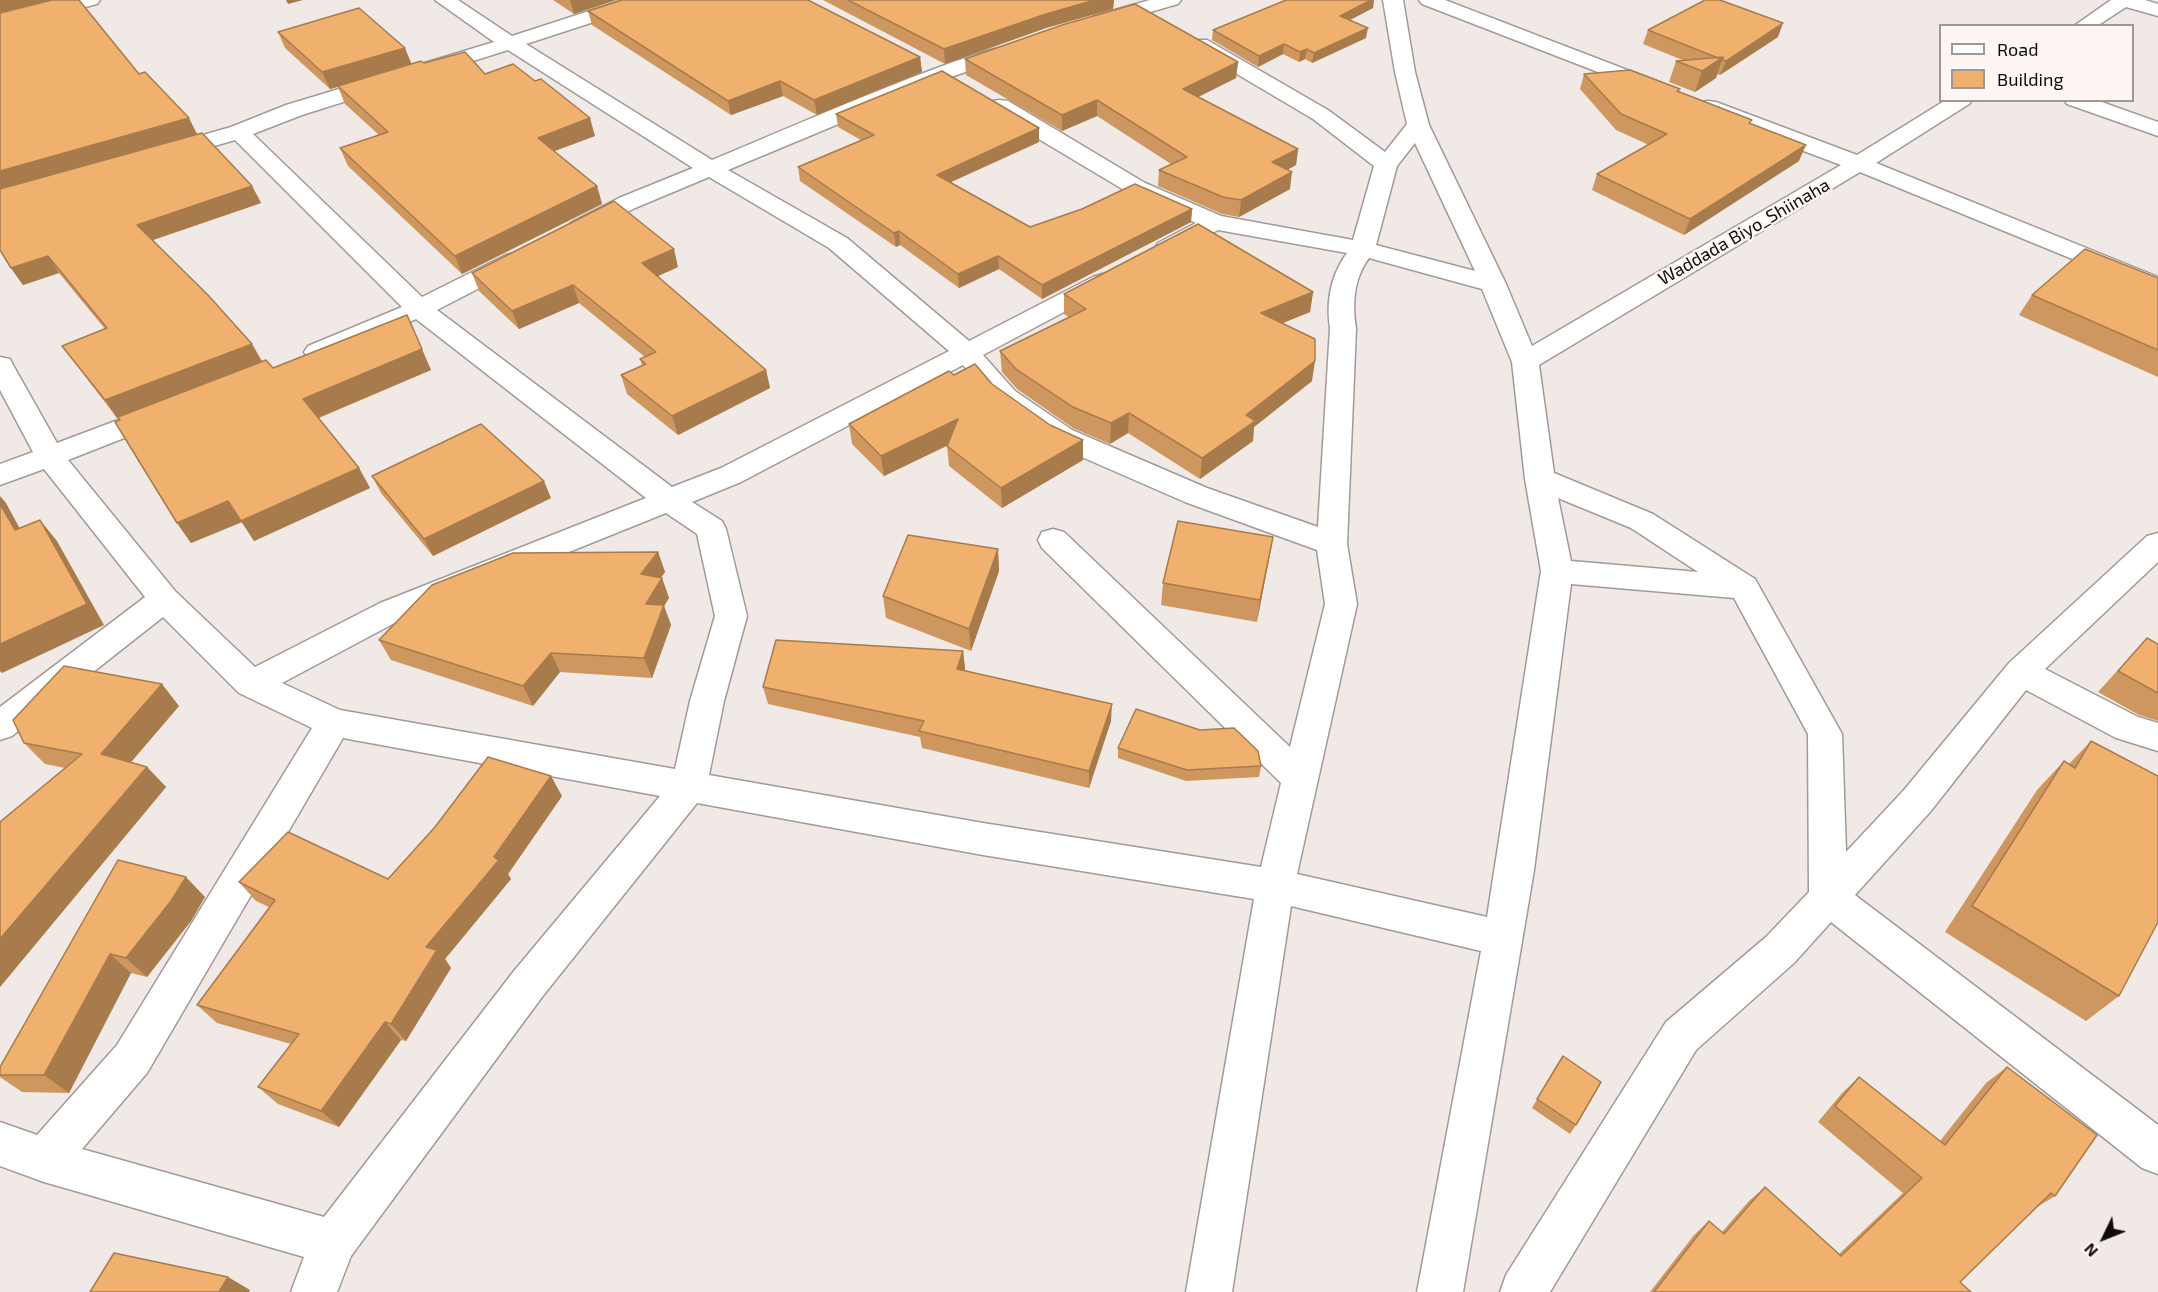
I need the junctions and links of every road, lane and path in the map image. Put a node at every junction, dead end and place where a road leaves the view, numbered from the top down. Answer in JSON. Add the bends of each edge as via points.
{"nodes":[{"id":1,"x":90,"y":0,"type":"edge"},
{"id":2,"x":445,"y":0,"type":"edge"},
{"id":3,"x":642,"y":0,"type":"edge"},
{"id":4,"x":1393,"y":0,"type":"edge"},
{"id":5,"x":1429,"y":0,"type":"edge"},
{"id":6,"x":2124,"y":0,"type":"edge"},
{"id":7,"x":1149,"y":7,"type":"edge"},
{"id":8,"x":2158,"y":10,"type":"edge"},
{"id":9,"x":0,"y":23,"type":"edge"},
{"id":10,"x":2086,"y":24,"type":"edge"},
{"id":11,"x":1076,"y":27,"type":"edge"},
{"id":12,"x":1180,"y":32,"type":"edge"},
{"id":13,"x":1032,"y":42,"type":"edge"},
{"id":14,"x":510,"y":43,"type":"junction"},
{"id":15,"x":1671,"y":93,"type":"edge"},
{"id":16,"x":985,"y":97,"type":"edge"},
{"id":17,"x":1693,"y":102,"type":"edge"},
{"id":18,"x":1959,"y":102,"type":"edge"},
{"id":19,"x":2080,"y":102,"type":"edge"},
{"id":20,"x":1418,"y":125,"type":"junction"},
{"id":21,"x":2158,"y":129,"type":"edge"},
{"id":22,"x":238,"y":132,"type":"junction"},
{"id":23,"x":150,"y":158,"type":"edge"},
{"id":24,"x":1860,"y":164,"type":"junction"},
{"id":25,"x":1386,"y":165,"type":"junction"},
{"id":26,"x":711,"y":169,"type":"junction"},
{"id":27,"x":1215,"y":222,"type":"junction"},
{"id":28,"x":564,"y":235,"type":"edge"},
{"id":29,"x":1363,"y":249,"type":"junction"},
{"id":30,"x":533,"y":250,"type":"edge"},
{"id":31,"x":1492,"y":284,"type":"junction"},
{"id":32,"x":2158,"y":286,"type":"edge"},
{"id":33,"x":419,"y":309,"type":"junction"},
{"id":34,"x":967,"y":353,"type":"junction"},
{"id":35,"x":302,"y":358,"type":"edge"},
{"id":36,"x":1525,"y":362,"type":"junction"},
{"id":37,"x":0,"y":365,"type":"edge"},
{"id":38,"x":181,"y":406,"type":"edge"},
{"id":39,"x":50,"y":457,"type":"junction"},
{"id":40,"x":0,"y":475,"type":"edge"},
{"id":41,"x":1540,"y":479,"type":"junction"},
{"id":42,"x":668,"y":499,"type":"junction"},
{"id":43,"x":1053,"y":540,"type":"dead end"},
{"id":44,"x":1332,"y":544,"type":"junction"},
{"id":45,"x":2158,"y":544,"type":"edge"},
{"id":46,"x":1557,"y":571,"type":"junction"},
{"id":47,"x":1744,"y":587,"type":"junction"},
{"id":48,"x":164,"y":599,"type":"junction"},
{"id":49,"x":2021,"y":672,"type":"junction"},
{"id":50,"x":251,"y":684,"type":"junction"},
{"id":51,"x":334,"y":723,"type":"junction"},
{"id":52,"x":0,"y":726,"type":"edge"},
{"id":53,"x":2158,"y":737,"type":"edge"},
{"id":54,"x":1300,"y":779,"type":"junction"},
{"id":55,"x":689,"y":787,"type":"junction"},
{"id":56,"x":1275,"y":886,"type":"junction"},
{"id":57,"x":1828,"y":897,"type":"junction"},
{"id":58,"x":1503,"y":938,"type":"junction"},
{"id":59,"x":0,"y":1144,"type":"edge"},
{"id":60,"x":2158,"y":1152,"type":"edge"},
{"id":61,"x":44,"y":1160,"type":"junction"},
{"id":62,"x":333,"y":1242,"type":"junction"},
{"id":63,"x":1535,"y":1286,"type":"edge"},
{"id":64,"x":314,"y":1292,"type":"edge"},
{"id":65,"x":1209,"y":1292,"type":"edge"},
{"id":66,"x":1440,"y":1292,"type":"edge"}],
"edges":[{"from":1,"to":9,"type":"street"},
{"from":2,"to":14,"type":"street"},
{"from":3,"to":14,"type":"street"},
{"from":4,"to":20,"type":"street"},
{"from":5,"to":15,"type":"street"},
{"from":6,"to":8,"type":"street"},
{"from":6,"to":10,"type":"street"},
{"from":7,"to":11,"type":"street"},
{"from":12,"to":25,"type":"street","via":[[1329,121]]},
{"from":13,"to":26,"type":"street"},
{"from":14,"to":22,"type":"street","via":[[294,110]]},
{"from":14,"to":26,"type":"street"},
{"from":16,"to":27,"type":"street","via":[[1137,188]]},
{"from":17,"to":24,"type":"street"},
{"from":18,"to":24,"type":"street","name":"Waddada Biyo_Shiinaha"},
{"from":19,"to":21,"type":"street"},
{"from":20,"to":25,"type":"street"},
{"from":20,"to":31,"type":"street"},
{"from":22,"to":23,"type":"street"},
{"from":22,"to":33,"type":"street"},
{"from":24,"to":32,"type":"street"},
{"from":24,"to":36,"type":"street","name":"Waddada Biyo_Shiinaha"},
{"from":25,"to":29,"type":"street"},
{"from":26,"to":28,"type":"street","via":[[627,203]]},
{"from":26,"to":34,"type":"street","via":[[838,243]]},
{"from":27,"to":29,"type":"street"},
{"from":27,"to":34,"type":"street"},
{"from":29,"to":31,"type":"street"},
{"from":29,"to":44,"type":"street","via":[[1349,268],[1341,307]]},
{"from":30,"to":33,"type":"street"},
{"from":31,"to":36,"type":"street"},
{"from":33,"to":35,"type":"street"},
{"from":33,"to":42,"type":"street"},
{"from":34,"to":42,"type":"street","via":[[731,475]]},
{"from":34,"to":44,"type":"street","via":[[1005,397],[1062,437],[1196,495]]},
{"from":36,"to":41,"type":"street"},
{"from":37,"to":39,"type":"street"},
{"from":38,"to":39,"type":"street"},
{"from":39,"to":40,"type":"street"},
{"from":39,"to":48,"type":"street"},
{"from":41,"to":46,"type":"street"},
{"from":41,"to":47,"type":"street","via":[[1642,521]]},
{"from":42,"to":50,"type":"street","via":[[391,611]]},
{"from":42,"to":55,"type":"street","via":[[711,529],[731,616],[707,701]]},
{"from":43,"to":54,"type":"street"},
{"from":44,"to":54,"type":"street","via":[[1341,604]]},
{"from":45,"to":49,"type":"street"},
{"from":46,"to":47,"type":"street"},
{"from":46,"to":58,"type":"street"},
{"from":47,"to":57,"type":"street","via":[[1825,734]]},
{"from":48,"to":50,"type":"street"},
{"from":48,"to":52,"type":"street"},
{"from":49,"to":53,"type":"street","via":[[2128,728]]},
{"from":49,"to":57,"type":"street","via":[[1917,801]]},
{"from":50,"to":51,"type":"street"},
{"from":51,"to":55,"type":"street"},
{"from":51,"to":61,"type":"street","via":[[132,1059]]},
{"from":54,"to":56,"type":"street"},
{"from":55,"to":56,"type":"street"},
{"from":55,"to":62,"type":"street","via":[[528,984]]},
{"from":56,"to":58,"type":"street"},
{"from":56,"to":65,"type":"street"},
{"from":57,"to":60,"type":"street"},
{"from":57,"to":63,"type":"street","via":[[1780,950],[1681,1036]]},
{"from":58,"to":66,"type":"street"},
{"from":59,"to":61,"type":"street"},
{"from":61,"to":62,"type":"street"},
{"from":62,"to":64,"type":"street"}]}
